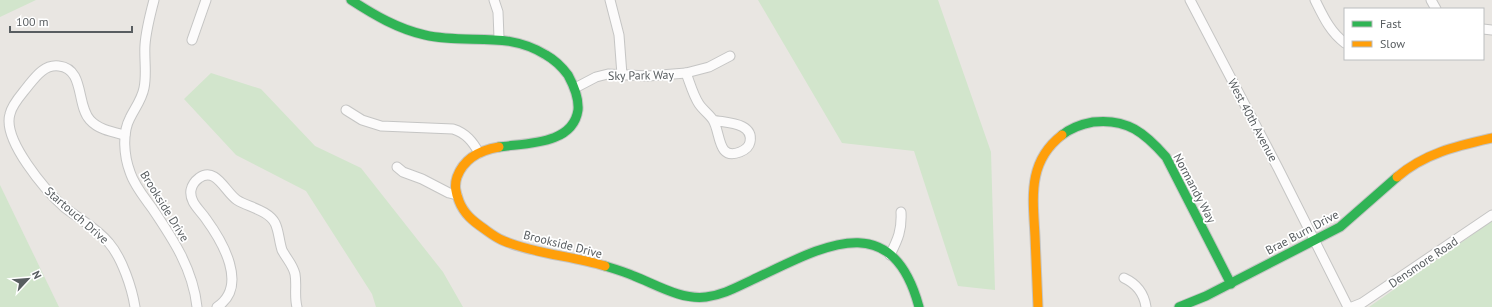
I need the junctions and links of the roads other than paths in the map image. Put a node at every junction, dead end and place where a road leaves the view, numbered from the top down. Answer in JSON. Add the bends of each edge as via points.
{"nodes":[{"id":1,"x":154,"y":0,"type":"edge"},
{"id":2,"x":206,"y":0,"type":"edge"},
{"id":3,"x":351,"y":0,"type":"edge"},
{"id":4,"x":494,"y":0,"type":"edge"},
{"id":5,"x":610,"y":0,"type":"edge"},
{"id":6,"x":1190,"y":0,"type":"edge"},
{"id":7,"x":1314,"y":0,"type":"edge"},
{"id":8,"x":499,"y":38,"type":"junction"},
{"id":9,"x":192,"y":40,"type":"dead end"},
{"id":10,"x":1344,"y":42,"type":"edge"},
{"id":11,"x":730,"y":56,"type":"dead end"},
{"id":12,"x":686,"y":73,"type":"junction"},
{"id":13,"x":622,"y":75,"type":"junction"},
{"id":14,"x":575,"y":88,"type":"junction"},
{"id":15,"x":346,"y":110,"type":"dead end"},
{"id":16,"x":713,"y":120,"type":"junction"},
{"id":17,"x":125,"y":135,"type":"junction"},
{"id":18,"x":1492,"y":138,"type":"edge"},
{"id":19,"x":479,"y":153,"type":"junction"},
{"id":20,"x":397,"y":166,"type":"dead end"},
{"id":21,"x":457,"y":195,"type":"junction"},
{"id":22,"x":901,"y":212,"type":"dead end"},
{"id":23,"x":1492,"y":215,"type":"edge"},
{"id":24,"x":1315,"y":240,"type":"junction"},
{"id":25,"x":890,"y":255,"type":"junction"},
{"id":26,"x":1124,"y":278,"type":"dead end"},
{"id":27,"x":1231,"y":284,"type":"junction"},
{"id":28,"x":135,"y":307,"type":"edge"},
{"id":29,"x":196,"y":307,"type":"edge"},
{"id":30,"x":217,"y":307,"type":"edge"},
{"id":31,"x":297,"y":307,"type":"edge"},
{"id":32,"x":919,"y":307,"type":"edge"},
{"id":33,"x":1038,"y":307,"type":"edge"},
{"id":34,"x":1146,"y":307,"type":"edge"},
{"id":35,"x":1180,"y":307,"type":"edge"},
{"id":36,"x":1348,"y":307,"type":"edge"},
{"id":37,"x":1352,"y":307,"type":"edge"}],
"edges":[{"from":1,"to":17,"type":"street","name":"Brookside Drive","via":[[145,44],[144,88]]},
{"from":2,"to":9,"type":"street"},
{"from":3,"to":8,"type":"street","via":[[380,19],[420,34],[447,38]]},
{"from":4,"to":8,"type":"street","via":[[498,12]]},
{"from":5,"to":13,"type":"street","via":[[619,35]]},
{"from":6,"to":24,"type":"street","name":"West 40th Avenue"},
{"from":7,"to":10,"type":"street","via":[[1329,28]]},
{"from":8,"to":14,"type":"street","via":[[520,42],[544,52],[564,69]]},
{"from":11,"to":12,"type":"street","name":"Sky Park Way","via":[[709,67]]},
{"from":12,"to":13,"type":"street","name":"Sky Park Way"},
{"from":12,"to":16,"type":"street","via":[[698,104]]},
{"from":13,"to":14,"type":"street","name":"Sky Park Way","via":[[608,74],[596,77]]},
{"from":14,"to":19,"type":"street","via":[[578,108],[576,118],[568,131],[542,141]]},
{"from":15,"to":19,"type":"street","via":[[362,120],[381,126],[454,129],[464,134]]},
{"from":16,"to":16,"type":"street","via":[[725,151],[736,154],[750,146],[751,138],[742,126]]},
{"from":17,"to":28,"type":"street","name":"Startouch Drive","via":[[103,130],[91,121],[86,114],[74,74],[58,65],[45,68],[6,114],[15,143],[36,177],[59,202],[113,247]]},
{"from":17,"to":29,"type":"street","name":"Brookside Drive","via":[[130,172],[182,257],[192,282]]},
{"from":18,"to":24,"type":"street","name":"Brae Burn Drive","via":[[1456,147],[1409,166],[1353,217]]},
{"from":19,"to":21,"type":"street","via":[[472,156],[461,168],[455,187]]},
{"from":20,"to":21,"type":"street","via":[[401,172]]},
{"from":21,"to":25,"type":"street","name":"Brookside Drive","via":[[461,207],[473,222],[504,241],[633,274],[691,297],[724,293],[811,252],[842,242],[860,242],[877,246]]},
{"from":22,"to":25,"type":"street","via":[[900,232]]},
{"from":23,"to":37,"type":"street","name":"Densmore Road","via":[[1362,303]]},
{"from":24,"to":27,"type":"street","name":"Brae Burn Drive"},
{"from":24,"to":36,"type":"street"},
{"from":25,"to":32,"type":"street","name":"Brookside Drive","via":[[907,275]]},
{"from":26,"to":34,"type":"street","via":[[1141,291]]},
{"from":27,"to":33,"type":"street","name":"Normandy Way","via":[[1166,157],[1158,147],[1137,130],[1117,122],[1092,122],[1079,125],[1052,142],[1043,154],[1035,177],[1033,202]]},
{"from":27,"to":35,"type":"street","name":"Brae Burn Drive"},
{"from":30,"to":31,"type":"street","via":[[229,293],[232,275],[220,242],[191,198],[192,185],[205,175],[219,180],[236,199],[268,216],[274,222],[282,250],[294,270]]}]}
